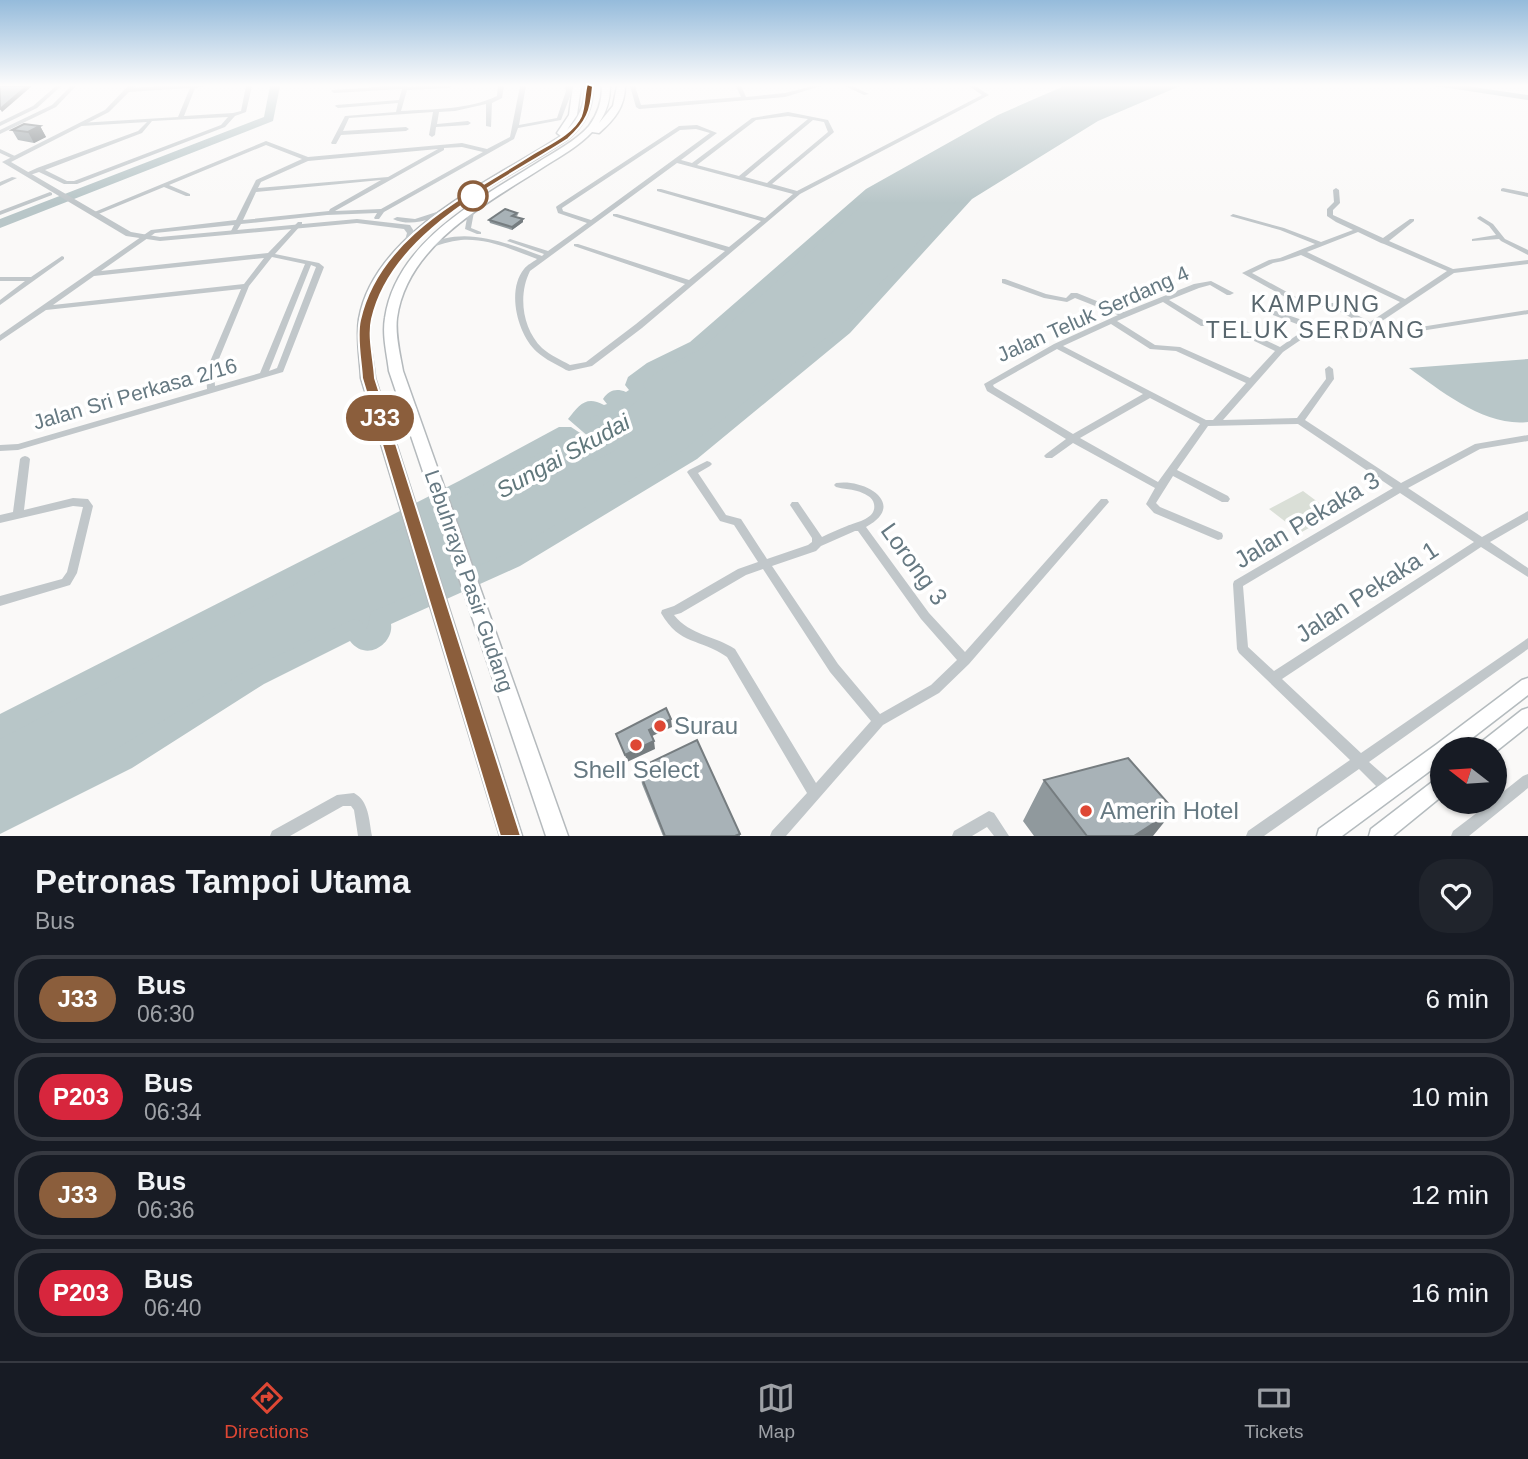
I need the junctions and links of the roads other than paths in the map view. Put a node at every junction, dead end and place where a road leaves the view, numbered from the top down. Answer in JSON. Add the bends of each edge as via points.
{"nodes":[{"id":1,"x":79,"y":125,"type":"edge"},
{"id":2,"x":147,"y":125,"type":"edge"},
{"id":3,"x":223,"y":125,"type":"edge"},
{"id":4,"x":343,"y":125,"type":"edge"},
{"id":5,"x":445,"y":125,"type":"edge"},
{"id":6,"x":516,"y":125,"type":"edge"},
{"id":7,"x":535,"y":125,"type":"edge"},
{"id":8,"x":566,"y":125,"type":"edge"},
{"id":9,"x":579,"y":125,"type":"edge"},
{"id":10,"x":594,"y":125,"type":"edge"},
{"id":11,"x":602,"y":125,"type":"edge"},
{"id":12,"x":746,"y":125,"type":"edge"},
{"id":13,"x":804,"y":125,"type":"edge"},
{"id":14,"x":828,"y":125,"type":"edge"},
{"id":15,"x":929,"y":125,"type":"edge"},
{"id":16,"x":434,"y":126,"type":"joint"},
{"id":17,"x":406,"y":129,"type":"dead end"},
{"id":18,"x":515,"y":130,"type":"junction"},
{"id":19,"x":339,"y":134,"type":"junction"},
{"id":20,"x":432,"y":135,"type":"dead end"},
{"id":21,"x":560,"y":141,"type":"junction"},
{"id":22,"x":334,"y":143,"type":"dead end"},
{"id":23,"x":572,"y":145,"type":"junction"},
{"id":24,"x":447,"y":146,"type":"junction"},
{"id":25,"x":0,"y":151,"type":"edge"},
{"id":26,"x":486,"y":151,"type":"junction"},
{"id":27,"x":15,"y":158,"type":"junction"},
{"id":28,"x":307,"y":159,"type":"junction"},
{"id":29,"x":3,"y":161,"type":"edge"},
{"id":30,"x":677,"y":161,"type":"junction"},
{"id":31,"x":693,"y":165,"type":"junction"},
{"id":32,"x":38,"y":169,"type":"junction"},
{"id":33,"x":27,"y":174,"type":"junction"},
{"id":34,"x":14,"y":178,"type":"dead end"},
{"id":35,"x":389,"y":178,"type":"junction"},
{"id":36,"x":740,"y":178,"type":"junction"},
{"id":37,"x":0,"y":184,"type":"edge"},
{"id":38,"x":164,"y":185,"type":"junction"},
{"id":39,"x":768,"y":185,"type":"junction"},
{"id":40,"x":255,"y":190,"type":"junction"},
{"id":41,"x":659,"y":190,"type":"dead end"},
{"id":42,"x":1336,"y":190,"type":"dead end"},
{"id":43,"x":1503,"y":190,"type":"dead end"},
{"id":44,"x":50,"y":194,"type":"dead end"},
{"id":45,"x":798,"y":194,"type":"junction"},
{"id":46,"x":188,"y":195,"type":"dead end"},
{"id":47,"x":1528,"y":195,"type":"edge"},
{"id":48,"x":454,"y":208,"type":"junction"},
{"id":49,"x":327,"y":212,"type":"junction"},
{"id":50,"x":471,"y":212,"type":"junction"},
{"id":51,"x":0,"y":213,"type":"edge"},
{"id":52,"x":94,"y":214,"type":"junction"},
{"id":53,"x":379,"y":214,"type":"junction"},
{"id":54,"x":615,"y":215,"type":"dead end"},
{"id":55,"x":1234,"y":216,"type":"dead end"},
{"id":56,"x":1480,"y":218,"type":"dead end"},
{"id":57,"x":766,"y":220,"type":"junction"},
{"id":58,"x":1412,"y":220,"type":"dead end"},
{"id":59,"x":241,"y":221,"type":"junction"},
{"id":60,"x":592,"y":222,"type":"junction"},
{"id":61,"x":298,"y":224,"type":"junction"},
{"id":62,"x":234,"y":231,"type":"junction"},
{"id":63,"x":1356,"y":231,"type":"junction"},
{"id":64,"x":1499,"y":237,"type":"junction"},
{"id":65,"x":144,"y":238,"type":"junction"},
{"id":66,"x":1475,"y":240,"type":"dead end"},
{"id":67,"x":1383,"y":242,"type":"junction"},
{"id":68,"x":408,"y":244,"type":"junction"},
{"id":69,"x":1320,"y":244,"type":"junction"},
{"id":70,"x":576,"y":245,"type":"dead end"},
{"id":71,"x":425,"y":248,"type":"junction"},
{"id":72,"x":730,"y":250,"type":"junction"},
{"id":73,"x":1301,"y":252,"type":"junction"},
{"id":74,"x":1528,"y":253,"type":"edge"},
{"id":75,"x":270,"y":255,"type":"junction"},
{"id":76,"x":544,"y":256,"type":"junction"},
{"id":77,"x":62,"y":258,"type":"dead end"},
{"id":78,"x":1528,"y":262,"type":"edge"},
{"id":79,"x":313,"y":263,"type":"junction"},
{"id":80,"x":1452,"y":271,"type":"junction"},
{"id":81,"x":92,"y":274,"type":"junction"},
{"id":82,"x":0,"y":279,"type":"edge"},
{"id":83,"x":31,"y":279,"type":"junction"},
{"id":84,"x":1005,"y":281,"type":"dead end"},
{"id":85,"x":691,"y":283,"type":"junction"},
{"id":86,"x":246,"y":286,"type":"junction"},
{"id":87,"x":1230,"y":293,"type":"dead end"},
{"id":88,"x":1165,"y":300,"type":"junction"},
{"id":89,"x":1406,"y":302,"type":"junction"},
{"id":90,"x":0,"y":303,"type":"edge"},
{"id":91,"x":44,"y":308,"type":"junction"},
{"id":92,"x":1528,"y":312,"type":"edge"},
{"id":93,"x":1276,"y":313,"type":"dead end"},
{"id":94,"x":1124,"y":315,"type":"junction"},
{"id":95,"x":1111,"y":321,"type":"junction"},
{"id":96,"x":1371,"y":325,"type":"junction"},
{"id":97,"x":1321,"y":335,"type":"junction"},
{"id":98,"x":1353,"y":336,"type":"junction"},
{"id":99,"x":0,"y":339,"type":"edge"},
{"id":100,"x":1057,"y":346,"type":"junction"},
{"id":101,"x":1280,"y":350,"type":"junction"},
{"id":102,"x":1329,"y":369,"type":"dead end"},
{"id":103,"x":263,"y":375,"type":"junction"},
{"id":104,"x":1252,"y":382,"type":"junction"},
{"id":105,"x":211,"y":390,"type":"junction"},
{"id":106,"x":1150,"y":394,"type":"junction"},
{"id":107,"x":1300,"y":421,"type":"junction"},
{"id":108,"x":1210,"y":423,"type":"junction"},
{"id":109,"x":1528,"y":438,"type":"edge"},
{"id":110,"x":1072,"y":439,"type":"junction"},
{"id":111,"x":0,"y":448,"type":"edge"},
{"id":112,"x":1049,"y":456,"type":"dead end"},
{"id":113,"x":26,"y":459,"type":"dead end"},
{"id":114,"x":707,"y":464,"type":"dead end"},
{"id":115,"x":1171,"y":471,"type":"junction"},
{"id":116,"x":839,"y":485,"type":"dead end"},
{"id":117,"x":1160,"y":487,"type":"junction"},
{"id":118,"x":1402,"y":487,"type":"junction"},
{"id":119,"x":1225,"y":499,"type":"dead end"},
{"id":120,"x":1104,"y":502,"type":"dead end"},
{"id":121,"x":795,"y":505,"type":"dead end"},
{"id":122,"x":18,"y":515,"type":"junction"},
{"id":123,"x":1528,"y":515,"type":"edge"},
{"id":124,"x":0,"y":519,"type":"edge"},
{"id":125,"x":859,"y":527,"type":"junction"},
{"id":126,"x":1218,"y":536,"type":"dead end"},
{"id":127,"x":1483,"y":541,"type":"junction"},
{"id":128,"x":817,"y":543,"type":"junction"},
{"id":129,"x":766,"y":562,"type":"junction"},
{"id":130,"x":1528,"y":573,"type":"edge"},
{"id":131,"x":0,"y":601,"type":"edge"},
{"id":132,"x":1528,"y":643,"type":"edge"},
{"id":133,"x":965,"y":660,"type":"junction"},
{"id":134,"x":1273,"y":678,"type":"junction"},
{"id":135,"x":1528,"y":685,"type":"edge"},
{"id":136,"x":1528,"y":716,"type":"edge"},
{"id":137,"x":880,"y":721,"type":"junction"},
{"id":138,"x":1460,"y":737,"type":"edge"},
{"id":139,"x":1501,"y":737,"type":"edge"},
{"id":140,"x":1359,"y":760,"type":"junction"},
{"id":141,"x":1430,"y":760,"type":"edge"},
{"id":142,"x":1528,"y":780,"type":"edge"},
{"id":143,"x":1390,"y":790,"type":"junction"},
{"id":144,"x":815,"y":794,"type":"junction"},
{"id":145,"x":1430,"y":795,"type":"edge"},
{"id":146,"x":276,"y":836,"type":"edge"},
{"id":147,"x":365,"y":836,"type":"edge"},
{"id":148,"x":511,"y":836,"type":"edge"},
{"id":149,"x":557,"y":836,"type":"edge"},
{"id":150,"x":777,"y":836,"type":"edge"},
{"id":151,"x":959,"y":836,"type":"edge"},
{"id":152,"x":1002,"y":836,"type":"edge"},
{"id":153,"x":1253,"y":836,"type":"edge"},
{"id":154,"x":1326,"y":836,"type":"edge"},
{"id":155,"x":1378,"y":836,"type":"edge"},
{"id":156,"x":1458,"y":836,"type":"edge"}],
"edges":[{"from":1,"to":27,"type":"street"},
{"from":2,"to":32,"type":"street","via":[[140,132]]},
{"from":3,"to":32,"type":"street","via":[[75,183]]},
{"from":4,"to":19,"type":"street"},
{"from":5,"to":16,"type":"street"},
{"from":6,"to":18,"type":"street"},
{"from":7,"to":18,"type":"street"},
{"from":8,"to":21,"type":"highway"},
{"from":9,"to":21,"type":"highway","name":"Lebuhraya Pasir Gudang"},
{"from":10,"to":23,"type":"highway","name":"Lebuhraya Pasir Gudang"},
{"from":11,"to":23,"type":"highway"},
{"from":12,"to":31,"type":"street"},
{"from":13,"to":36,"type":"street"},
{"from":14,"to":39,"type":"street","via":[[831,132]]},
{"from":15,"to":45,"type":"street"},
{"from":16,"to":20,"type":"street"},
{"from":17,"to":19,"type":"street"},
{"from":18,"to":26,"type":"street"},
{"from":19,"to":22,"type":"street"},
{"from":21,"to":48,"type":"highway","name":"Lebuhraya Pasir Gudang"},
{"from":23,"to":50,"type":"highway","name":"Lebuhraya Pasir Gudang"},
{"from":24,"to":26,"type":"street"},
{"from":24,"to":28,"type":"street"},
{"from":24,"to":35,"type":"street"},
{"from":25,"to":27,"type":"street"},
{"from":26,"to":53,"type":"street"},
{"from":27,"to":29,"type":"street"},
{"from":28,"to":38,"type":"street","via":[[266,143]]},
{"from":28,"to":40,"type":"street","via":[[267,175]]},
{"from":29,"to":33,"type":"street"},
{"from":30,"to":31,"type":"street"},
{"from":30,"to":60,"type":"street"},
{"from":30,"to":60,"type":"street","via":[[714,133],[697,127],[679,128],[559,207],[560,212]]},
{"from":31,"to":36,"type":"street"},
{"from":32,"to":33,"type":"street"},
{"from":33,"to":52,"type":"street"},
{"from":34,"to":37,"type":"street"},
{"from":35,"to":40,"type":"street"},
{"from":35,"to":49,"type":"street"},
{"from":36,"to":39,"type":"street"},
{"from":38,"to":46,"type":"street"},
{"from":38,"to":52,"type":"street"},
{"from":39,"to":45,"type":"street"},
{"from":40,"to":59,"type":"street"},
{"from":41,"to":57,"type":"street"},
{"from":42,"to":63,"type":"street","via":[[1337,203],[1330,216]]},
{"from":43,"to":47,"type":"street"},
{"from":44,"to":51,"type":"street"},
{"from":45,"to":57,"type":"street"},
{"from":48,"to":53,"type":"street","via":[[415,221]]},
{"from":48,"to":68,"type":"highway","name":"Lebuhraya Pasir Gudang"},
{"from":49,"to":53,"type":"street"},
{"from":49,"to":59,"type":"street"},
{"from":50,"to":71,"type":"highway","name":"Lebuhraya Pasir Gudang"},
{"from":50,"to":76,"type":"street","via":[[471,232],[498,237]]},
{"from":52,"to":65,"type":"street"},
{"from":53,"to":61,"type":"street"},
{"from":54,"to":72,"type":"street"},
{"from":55,"to":69,"type":"street"},
{"from":56,"to":64,"type":"street"},
{"from":57,"to":72,"type":"street"},
{"from":58,"to":67,"type":"street"},
{"from":59,"to":62,"type":"street"},
{"from":59,"to":65,"type":"street","via":[[155,231]]},
{"from":60,"to":76,"type":"street"},
{"from":61,"to":62,"type":"street"},
{"from":61,"to":68,"type":"street","via":[[357,221],[407,227],[411,233]]},
{"from":61,"to":75,"type":"street"},
{"from":62,"to":65,"type":"street"},
{"from":63,"to":67,"type":"street"},
{"from":63,"to":69,"type":"street"},
{"from":64,"to":66,"type":"street"},
{"from":64,"to":74,"type":"street"},
{"from":65,"to":81,"type":"street"},
{"from":67,"to":80,"type":"street"},
{"from":68,"to":148,"type":"highway","name":"Lebuhraya Pasir Gudang","via":[[385,272],[365,322],[368,378]]},
{"from":69,"to":73,"type":"street"},
{"from":70,"to":85,"type":"street"},
{"from":71,"to":76,"type":"street","via":[[468,236]]},
{"from":71,"to":149,"type":"highway","name":"Lebuhraya Pasir Gudang","via":[[405,275],[390,317],[396,370]]},
{"from":72,"to":85,"type":"street"},
{"from":73,"to":89,"type":"street"},
{"from":73,"to":96,"type":"street","via":[[1246,273],[1306,305],[1332,305]]},
{"from":75,"to":79,"type":"street"},
{"from":75,"to":81,"type":"street"},
{"from":75,"to":86,"type":"street"},
{"from":76,"to":85,"type":"street","via":[[521,279],[521,310],[530,339],[569,368],[589,364]]},
{"from":77,"to":83,"type":"street"},
{"from":78,"to":80,"type":"street"},
{"from":79,"to":103,"type":"street"},
{"from":79,"to":103,"type":"street","name":"Jalan Sri Perkasa 2/16","via":[[320,267],[280,370]]},
{"from":80,"to":89,"type":"street"},
{"from":81,"to":91,"type":"street"},
{"from":82,"to":83,"type":"street"},
{"from":83,"to":90,"type":"street"},
{"from":84,"to":94,"type":"street","via":[[1044,296],[1084,297]]},
{"from":86,"to":91,"type":"street"},
{"from":86,"to":105,"type":"street","via":[[210,371]]},
{"from":87,"to":88,"type":"street","name":"Jalan Teluk Serdang 4","via":[[1206,283]]},
{"from":88,"to":94,"type":"street","name":"Jalan Teluk Serdang 4"},
{"from":88,"to":101,"type":"street","via":[[1204,324],[1224,324]]},
{"from":89,"to":96,"type":"street"},
{"from":91,"to":99,"type":"street"},
{"from":92,"to":98,"type":"street"},
{"from":93,"to":97,"type":"street"},
{"from":94,"to":95,"type":"street","name":"Jalan Teluk Serdang 4"},
{"from":95,"to":100,"type":"street","name":"Jalan Teluk Serdang 4"},
{"from":95,"to":104,"type":"street","via":[[1153,347],[1177,349]]},
{"from":96,"to":98,"type":"street"},
{"from":97,"to":98,"type":"street"},
{"from":97,"to":101,"type":"street","via":[[1300,337]]},
{"from":100,"to":106,"type":"street"},
{"from":100,"to":110,"type":"street","name":"Jalan Teluk Serdang 4","via":[[988,384]]},
{"from":101,"to":104,"type":"street"},
{"from":102,"to":107,"type":"street","via":[[1330,379]]},
{"from":103,"to":105,"type":"street","name":"Jalan Sri Perkasa 2/16"},
{"from":104,"to":108,"type":"street"},
{"from":105,"to":111,"type":"street","name":"Jalan Sri Perkasa 2/16","via":[[18,447]]},
{"from":106,"to":108,"type":"street"},
{"from":106,"to":110,"type":"street"},
{"from":107,"to":108,"type":"street"},
{"from":107,"to":118,"type":"street"},
{"from":108,"to":115,"type":"street"},
{"from":109,"to":118,"type":"street","name":"Jalan Pekaka 3","via":[[1478,446]]},
{"from":110,"to":112,"type":"street"},
{"from":110,"to":117,"type":"street"},
{"from":113,"to":122,"type":"street"},
{"from":114,"to":129,"type":"street","via":[[692,472],[723,518],[737,522]]},
{"from":115,"to":117,"type":"street"},
{"from":115,"to":119,"type":"street"},
{"from":116,"to":125,"type":"street","via":[[861,487],[875,497],[876,515]]},
{"from":117,"to":126,"type":"street","via":[[1152,500],[1154,508]]},
{"from":118,"to":127,"type":"street"},
{"from":118,"to":134,"type":"street","name":"Jalan Pekaka 3","via":[[1238,584],[1243,649]]},
{"from":120,"to":133,"type":"street"},
{"from":121,"to":128,"type":"street"},
{"from":122,"to":124,"type":"street"},
{"from":122,"to":131,"type":"street","via":[[73,502],[88,506],[66,582]]},
{"from":123,"to":127,"type":"street","name":"Jalan Pekaka 1"},
{"from":125,"to":128,"type":"street","name":"Lorong 3"},
{"from":125,"to":133,"type":"street","name":"Lorong 3","via":[[925,616]]},
{"from":127,"to":130,"type":"street"},
{"from":127,"to":134,"type":"street","name":"Jalan Pekaka 1"},
{"from":128,"to":129,"type":"street","name":"Lorong 3"},
{"from":129,"to":137,"type":"street","via":[[834,668]]},
{"from":129,"to":144,"type":"street","name":"Lorong 3","via":[[666,613],[682,633],[731,653]]},
{"from":132,"to":140,"type":"street"},
{"from":133,"to":137,"type":"street","via":[[935,689]]},
{"from":134,"to":140,"type":"street","name":"Jalan Pekaka 3"},
{"from":135,"to":138,"type":"main road"},
{"from":136,"to":139,"type":"main road"},
{"from":137,"to":144,"type":"street"},
{"from":140,"to":143,"type":"street","name":"Jalan Pekaka 3"},
{"from":140,"to":153,"type":"street"},
{"from":141,"to":143,"type":"main road"},
{"from":142,"to":156,"type":"street"},
{"from":143,"to":154,"type":"main road"},
{"from":144,"to":150,"type":"street"},
{"from":145,"to":155,"type":"main road"},
{"from":146,"to":147,"type":"street","via":[[342,800],[354,799]]},
{"from":151,"to":152,"type":"street","via":[[989,818]]}]}
